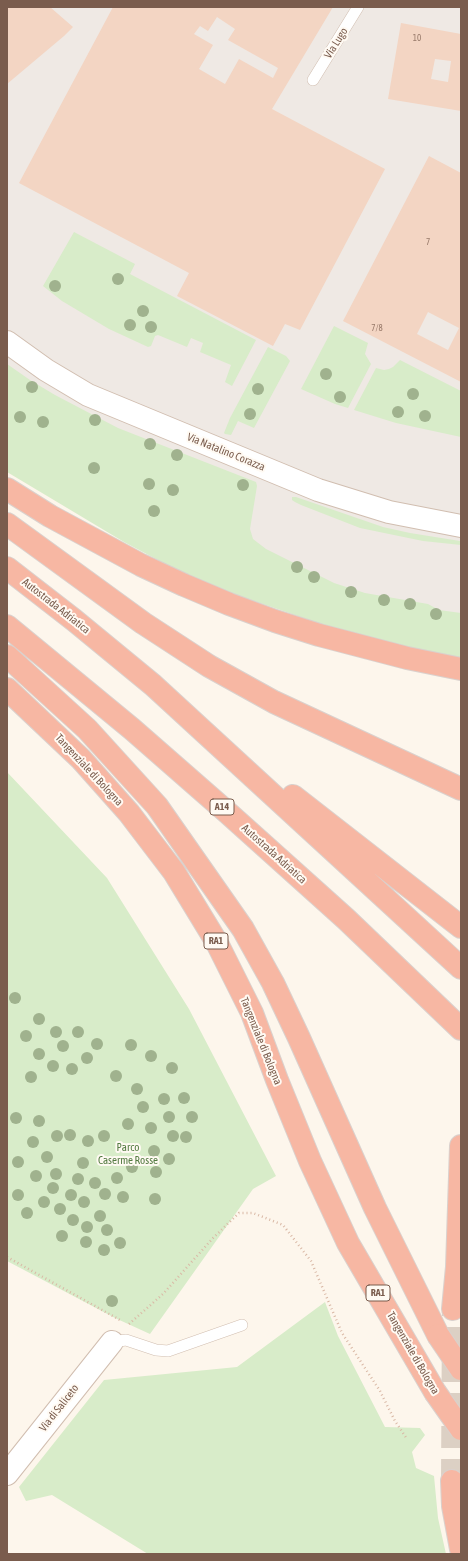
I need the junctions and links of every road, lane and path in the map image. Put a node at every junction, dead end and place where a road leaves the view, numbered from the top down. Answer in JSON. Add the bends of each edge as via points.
{"nodes":[{"id":1,"x":358,"y":7,"type":"edge"},
{"id":2,"x":313,"y":80,"type":"dead end"},
{"id":3,"x":7,"y":342,"type":"edge"},
{"id":4,"x":7,"y":490,"type":"edge"},
{"id":5,"x":7,"y":524,"type":"edge"},
{"id":6,"x":461,"y":526,"type":"edge"},
{"id":7,"x":7,"y":568,"type":"edge"},
{"id":8,"x":7,"y":626,"type":"edge"},
{"id":9,"x":7,"y":656,"type":"edge"},
{"id":10,"x":461,"y":669,"type":"edge"},
{"id":11,"x":153,"y":685,"type":"junction"},
{"id":12,"x":7,"y":689,"type":"edge"},
{"id":13,"x":7,"y":699,"type":"edge"},
{"id":14,"x":63,"y":741,"type":"junction"},
{"id":15,"x":461,"y":789,"type":"edge"},
{"id":16,"x":453,"y":921,"type":"edge"},
{"id":17,"x":461,"y":968,"type":"edge"},
{"id":18,"x":461,"y":1029,"type":"edge"},
{"id":19,"x":461,"y":1146,"type":"edge"},
{"id":20,"x":7,"y":1257,"type":"edge"},
{"id":21,"x":453,"y":1309,"type":"tunnel mouth"},
{"id":22,"x":122,"y":1321,"type":"dead end"},
{"id":23,"x":242,"y":1325,"type":"dead end"},
{"id":24,"x":112,"y":1342,"type":"junction"},
{"id":25,"x":461,"y":1369,"type":"edge"},
{"id":26,"x":435,"y":1385,"type":"junction"},
{"id":27,"x":461,"y":1408,"type":"edge"},
{"id":28,"x":461,"y":1430,"type":"edge"},
{"id":29,"x":408,"y":1439,"type":"dead end"},
{"id":30,"x":7,"y":1474,"type":"edge"},
{"id":31,"x":452,"y":1481,"type":"tunnel mouth"},
{"id":32,"x":461,"y":1550,"type":"edge"}],
"edges":[{"from":1,"to":2,"type":"lane","name":"Via Lugo"},
{"from":3,"to":6,"type":"street","name":"Via Natalino Corazza","via":[[88,395],[311,487],[389,512]]},
{"from":4,"to":10,"type":"highway","via":[[135,561],[229,604],[319,635]]},
{"from":5,"to":15,"type":"highway","via":[[143,623],[209,666],[288,709]]},
{"from":7,"to":11,"type":"highway","name":"Autostrada Adriatica"},
{"from":8,"to":18,"type":"highway","name":"Autostrada Adriatica","number":"A14","via":[[132,729],[228,813],[346,919]]},
{"from":9,"to":25,"type":"highway","bridge":true,"via":[[87,730],[157,806],[243,930],[273,983],[375,1208],[438,1335]]},
{"from":11,"to":16,"type":"highway"},
{"from":11,"to":17,"type":"highway","name":"Autostrada Adriatica"},
{"from":12,"to":14,"type":"highway","name":"Tangenziale di Bologna","number":"RA1"},
{"from":13,"to":14,"type":"highway"},
{"from":14,"to":26,"type":"highway","name":"Tangenziale di Bologna","number":"RA1","via":[[134,819],[174,872],[216,941],[252,1013],[307,1153],[348,1243]]},
{"from":19,"to":21,"type":"highway"},
{"from":20,"to":22,"type":"path"},
{"from":23,"to":24,"type":"lane","via":[[168,1351],[156,1350],[126,1340]]},
{"from":24,"to":29,"type":"path","via":[[128,1324],[163,1294],[238,1213],[252,1213],[283,1225],[311,1261],[342,1333]]},
{"from":24,"to":30,"type":"street","name":"Via di Saliceto"},
{"from":26,"to":27,"type":"highway"},
{"from":26,"to":28,"type":"highway","name":"Tangenziale di Bologna","bridge":true},
{"from":31,"to":32,"type":"highway","via":[[453,1506]]}]}
